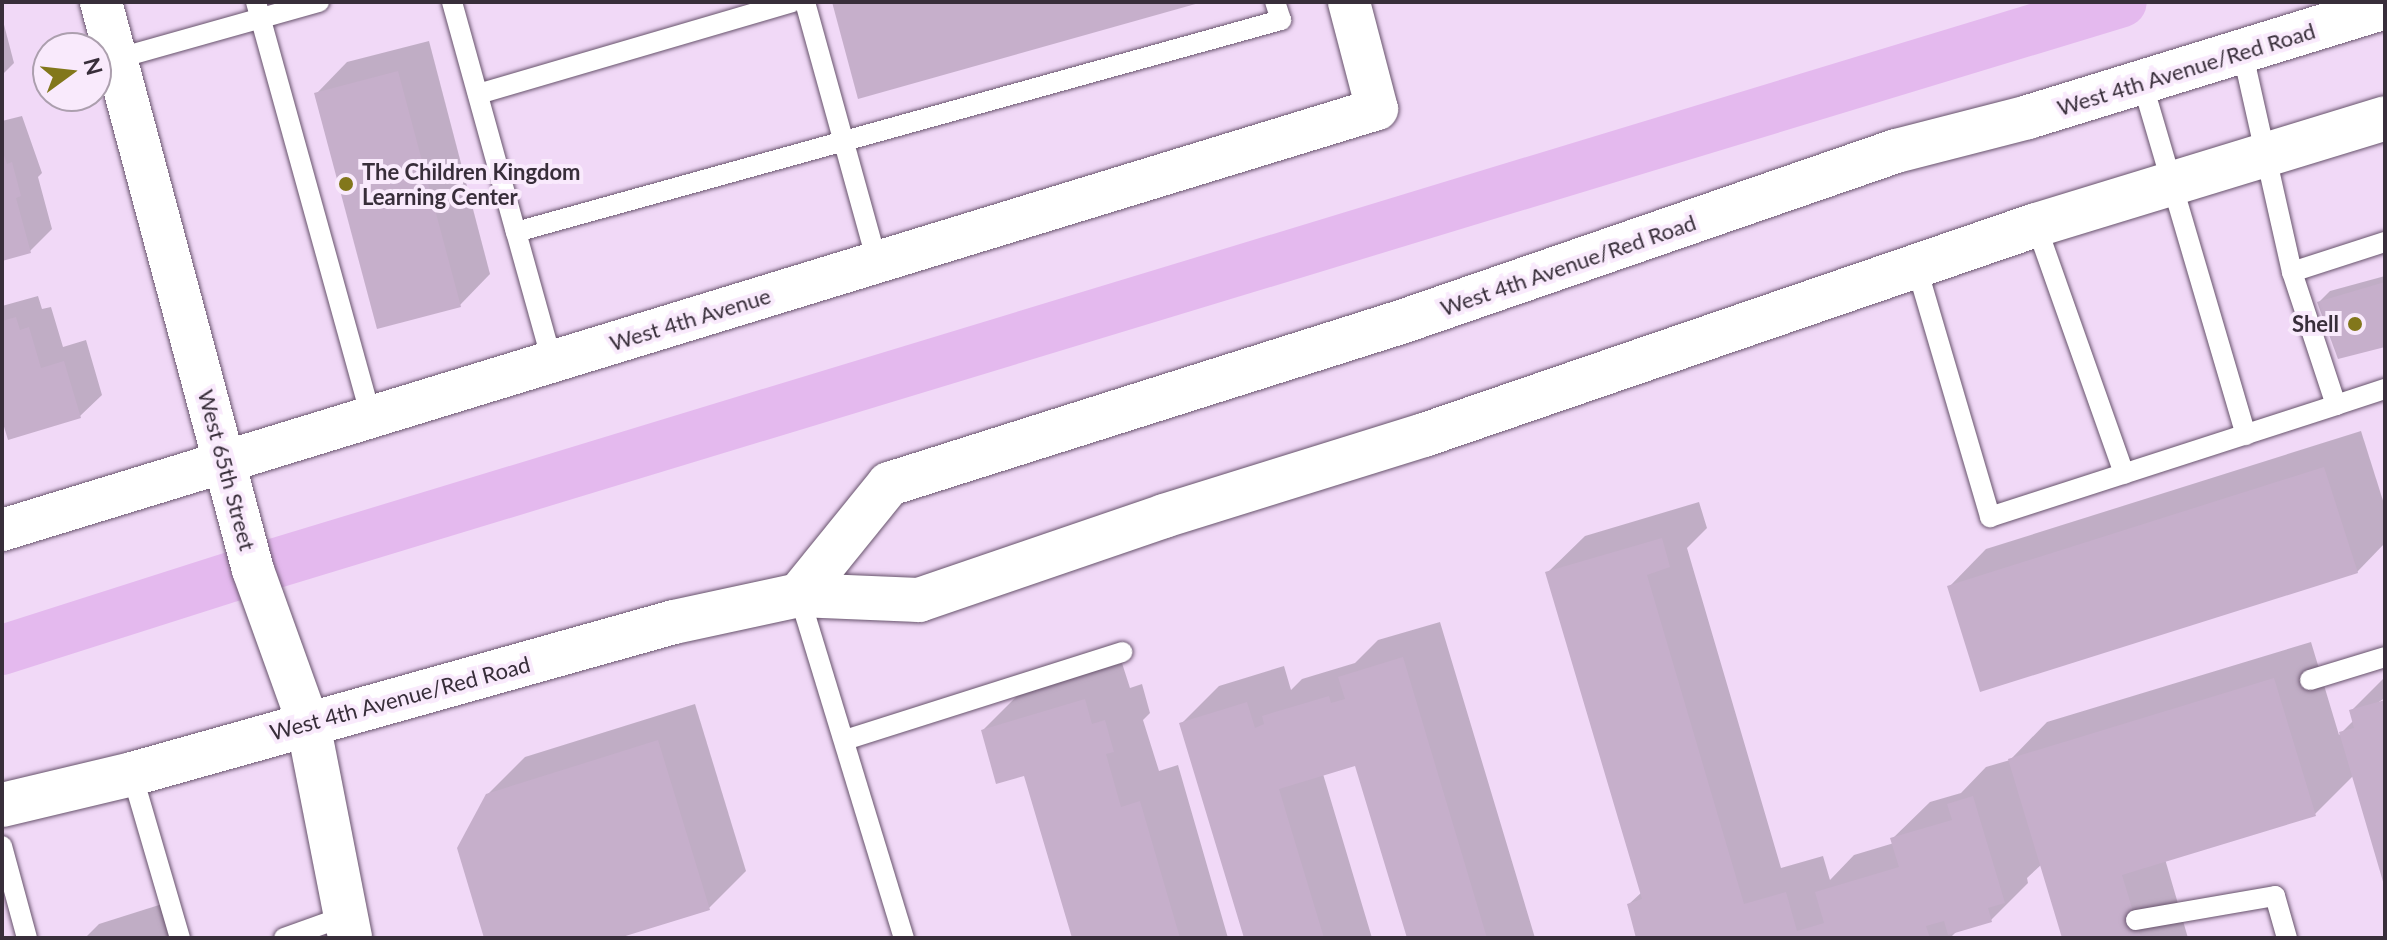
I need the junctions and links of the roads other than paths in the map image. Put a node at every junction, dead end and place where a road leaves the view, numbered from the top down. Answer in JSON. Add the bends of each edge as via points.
{"nodes":[{"id":1,"x":101,"y":2,"type":"edge"},
{"id":2,"x":319,"y":2,"type":"edge"},
{"id":3,"x":452,"y":2,"type":"edge"},
{"id":4,"x":792,"y":2,"type":"edge"},
{"id":5,"x":805,"y":2,"type":"edge"},
{"id":6,"x":1275,"y":2,"type":"edge"},
{"id":7,"x":1349,"y":2,"type":"edge"},
{"id":8,"x":2385,"y":7,"type":"edge"},
{"id":9,"x":259,"y":10,"type":"edge"},
{"id":10,"x":2242,"y":51,"type":"junction"},
{"id":11,"x":116,"y":59,"type":"junction"},
{"id":12,"x":2142,"y":82,"type":"junction"},
{"id":13,"x":478,"y":94,"type":"junction"},
{"id":14,"x":2385,"y":118,"type":"edge"},
{"id":15,"x":843,"y":141,"type":"junction"},
{"id":16,"x":2264,"y":154,"type":"junction"},
{"id":17,"x":2174,"y":184,"type":"junction"},
{"id":18,"x":2036,"y":225,"type":"junction"},
{"id":19,"x":516,"y":232,"type":"junction"},
{"id":20,"x":2385,"y":242,"type":"edge"},
{"id":21,"x":877,"y":262,"type":"junction"},
{"id":22,"x":1916,"y":265,"type":"junction"},
{"id":23,"x":2292,"y":272,"type":"junction"},
{"id":24,"x":552,"y":361,"type":"junction"},
{"id":25,"x":2385,"y":389,"type":"edge"},
{"id":26,"x":2336,"y":405,"type":"junction"},
{"id":27,"x":371,"y":416,"type":"junction"},
{"id":28,"x":2246,"y":435,"type":"junction"},
{"id":29,"x":225,"y":460,"type":"junction"},
{"id":30,"x":2124,"y":474,"type":"junction"},
{"id":31,"x":2,"y":530,"type":"edge"},
{"id":32,"x":799,"y":595,"type":"junction"},
{"id":33,"x":1122,"y":652,"type":"dead end"},
{"id":34,"x":2385,"y":657,"type":"edge"},
{"id":35,"x":2310,"y":680,"type":"dead end"},
{"id":36,"x":308,"y":723,"type":"junction"},
{"id":37,"x":845,"y":740,"type":"junction"},
{"id":38,"x":132,"y":774,"type":"junction"},
{"id":39,"x":2,"y":805,"type":"edge"},
{"id":40,"x":2,"y":846,"type":"edge"},
{"id":41,"x":2136,"y":920,"type":"dead end"},
{"id":42,"x":346,"y":928,"type":"edge"},
{"id":43,"x":27,"y":938,"type":"edge"},
{"id":44,"x":180,"y":938,"type":"edge"},
{"id":45,"x":284,"y":938,"type":"edge"},
{"id":46,"x":904,"y":938,"type":"edge"},
{"id":47,"x":2287,"y":938,"type":"edge"}],
"edges":[{"from":1,"to":11,"type":"street","name":"West 65th Street"},
{"from":2,"to":9,"type":"lane"},
{"from":3,"to":13,"type":"lane"},
{"from":4,"to":13,"type":"lane"},
{"from":5,"to":15,"type":"lane"},
{"from":6,"to":15,"type":"lane","via":[[1281,20]]},
{"from":7,"to":21,"type":"street","name":"West 4th Avenue","via":[[1377,109]]},
{"from":8,"to":10,"type":"main road","name":"West 4th Avenue/Red Road"},
{"from":9,"to":11,"type":"lane"},
{"from":9,"to":27,"type":"lane"},
{"from":10,"to":12,"type":"main road","name":"West 4th Avenue/Red Road"},
{"from":10,"to":16,"type":"lane"},
{"from":11,"to":29,"type":"street","name":"West 65th Street"},
{"from":12,"to":17,"type":"lane"},
{"from":12,"to":32,"type":"main road","name":"West 4th Avenue/Red Road","via":[[1896,151],[1418,316],[889,484]]},
{"from":13,"to":19,"type":"lane"},
{"from":14,"to":16,"type":"main road","name":"West 4th Avenue/Red Road"},
{"from":15,"to":19,"type":"lane"},
{"from":15,"to":21,"type":"lane"},
{"from":16,"to":17,"type":"main road","name":"West 4th Avenue/Red Road"},
{"from":16,"to":23,"type":"lane"},
{"from":17,"to":18,"type":"main road","name":"West 4th Avenue/Red Road"},
{"from":17,"to":28,"type":"lane"},
{"from":18,"to":22,"type":"main road","name":"West 4th Avenue/Red Road"},
{"from":18,"to":30,"type":"lane"},
{"from":19,"to":24,"type":"lane"},
{"from":20,"to":23,"type":"lane"},
{"from":21,"to":24,"type":"street","name":"West 4th Avenue"},
{"from":22,"to":30,"type":"lane","via":[[1990,517]]},
{"from":22,"to":32,"type":"main road","name":"West 4th Avenue/Red Road","via":[[1424,435],[919,600]]},
{"from":23,"to":26,"type":"lane"},
{"from":24,"to":27,"type":"street","name":"West 4th Avenue"},
{"from":25,"to":26,"type":"lane"},
{"from":26,"to":28,"type":"lane"},
{"from":27,"to":29,"type":"street","name":"West 4th Avenue"},
{"from":28,"to":30,"type":"lane"},
{"from":29,"to":31,"type":"street","name":"West 4th Avenue"},
{"from":29,"to":36,"type":"street","name":"West 65th Street","via":[[253,570]]},
{"from":32,"to":36,"type":"main road","name":"West 4th Avenue/Red Road","via":[[674,622]]},
{"from":32,"to":37,"type":"lane"},
{"from":33,"to":37,"type":"lane"},
{"from":34,"to":35,"type":"lane"},
{"from":36,"to":38,"type":"main road","name":"West 4th Avenue/Red Road"},
{"from":36,"to":42,"type":"main road","name":"West 65th Street"},
{"from":37,"to":46,"type":"lane"},
{"from":38,"to":39,"type":"main road","name":"West 4th Avenue/Red Road"},
{"from":38,"to":44,"type":"lane"},
{"from":40,"to":43,"type":"lane"},
{"from":41,"to":47,"type":"lane","via":[[2275,896]]},
{"from":42,"to":45,"type":"lane"}]}
